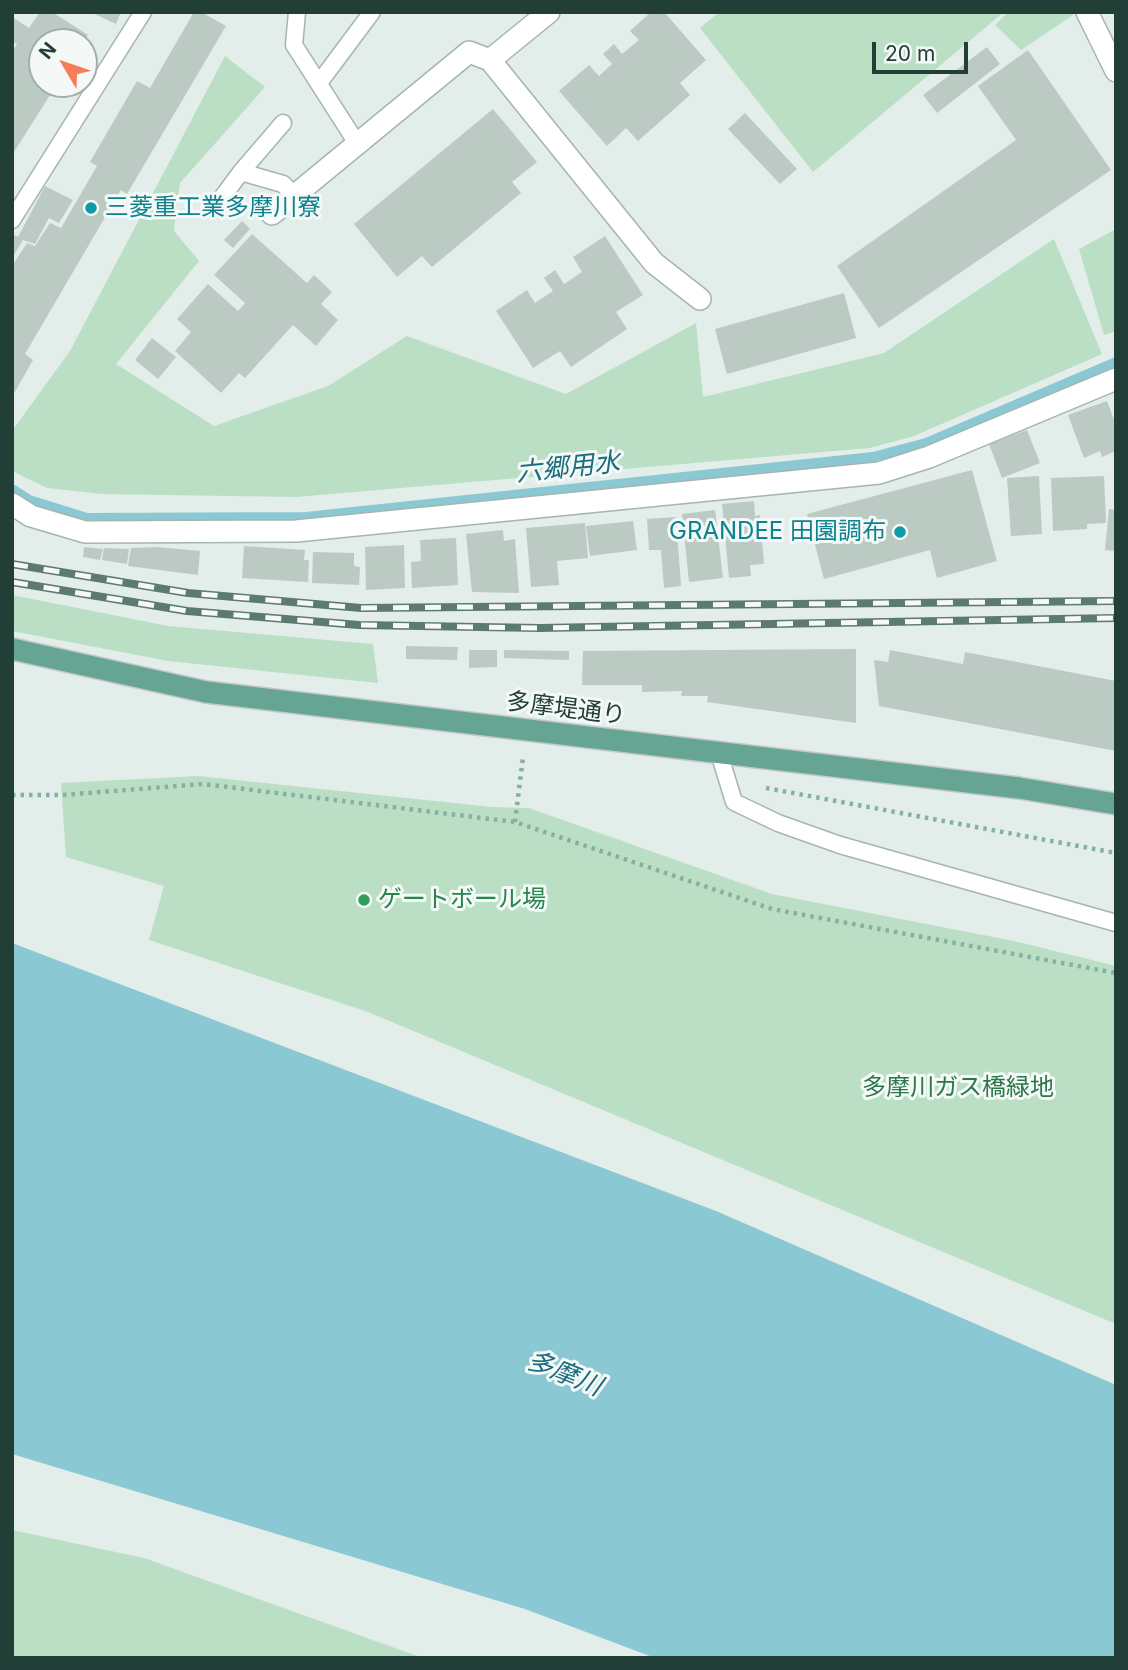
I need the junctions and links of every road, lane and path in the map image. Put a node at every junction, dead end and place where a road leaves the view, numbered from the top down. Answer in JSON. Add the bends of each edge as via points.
{"nodes":[{"id":1,"x":142,"y":12,"type":"edge"},
{"id":2,"x":297,"y":12,"type":"edge"},
{"id":3,"x":372,"y":12,"type":"edge"},
{"id":4,"x":1087,"y":12,"type":"edge"},
{"id":5,"x":548,"y":13,"type":"edge"},
{"id":6,"x":490,"y":60,"type":"junction"},
{"id":7,"x":1116,"y":71,"type":"edge"},
{"id":8,"x":319,"y":83,"type":"junction"},
{"id":9,"x":283,"y":123,"type":"dead end"},
{"id":10,"x":358,"y":145,"type":"junction"},
{"id":11,"x":241,"y":172,"type":"junction"},
{"id":12,"x":295,"y":196,"type":"junction"},
{"id":13,"x":218,"y":203,"type":"dead end"},
{"id":14,"x":272,"y":214,"type":"dead end"},
{"id":15,"x":12,"y":220,"type":"edge"},
{"id":16,"x":700,"y":299,"type":"dead end"},
{"id":17,"x":1116,"y":379,"type":"edge"},
{"id":18,"x":12,"y":504,"type":"edge"},
{"id":19,"x":12,"y":649,"type":"edge"},
{"id":20,"x":524,"y":750,"type":"dead end"},
{"id":21,"x":719,"y":754,"type":"junction"},
{"id":22,"x":727,"y":781,"type":"junction"},
{"id":23,"x":12,"y":795,"type":"edge"},
{"id":24,"x":1116,"y":804,"type":"edge"},
{"id":25,"x":515,"y":822,"type":"junction"},
{"id":26,"x":1116,"y":853,"type":"edge"},
{"id":27,"x":1116,"y":923,"type":"edge"},
{"id":28,"x":1116,"y":973,"type":"edge"}],
"edges":[{"from":1,"to":15,"type":"lane"},
{"from":2,"to":8,"type":"lane","via":[[295,45]]},
{"from":3,"to":8,"type":"lane"},
{"from":4,"to":7,"type":"street"},
{"from":5,"to":6,"type":"street"},
{"from":6,"to":10,"type":"street","via":[[469,52]]},
{"from":6,"to":16,"type":"street","via":[[654,263]]},
{"from":8,"to":10,"type":"lane"},
{"from":9,"to":11,"type":"lane"},
{"from":10,"to":12,"type":"street"},
{"from":11,"to":12,"type":"lane","via":[[283,184]]},
{"from":11,"to":13,"type":"lane"},
{"from":12,"to":14,"type":"street"},
{"from":17,"to":18,"type":"street","via":[[929,457],[879,473],[296,531],[85,532],[31,516]]},
{"from":19,"to":21,"type":"main road","name":"多摩堤通り","via":[[206,692]]},
{"from":20,"to":25,"type":"path"},
{"from":21,"to":22,"type":"lane"},
{"from":21,"to":24,"type":"main road","name":"多摩堤通り","via":[[1019,788]]},
{"from":22,"to":26,"type":"path"},
{"from":22,"to":27,"type":"lane","via":[[734,803],[778,823]]},
{"from":23,"to":25,"type":"path","via":[[203,784]]},
{"from":25,"to":28,"type":"path","via":[[772,909]]}]}
